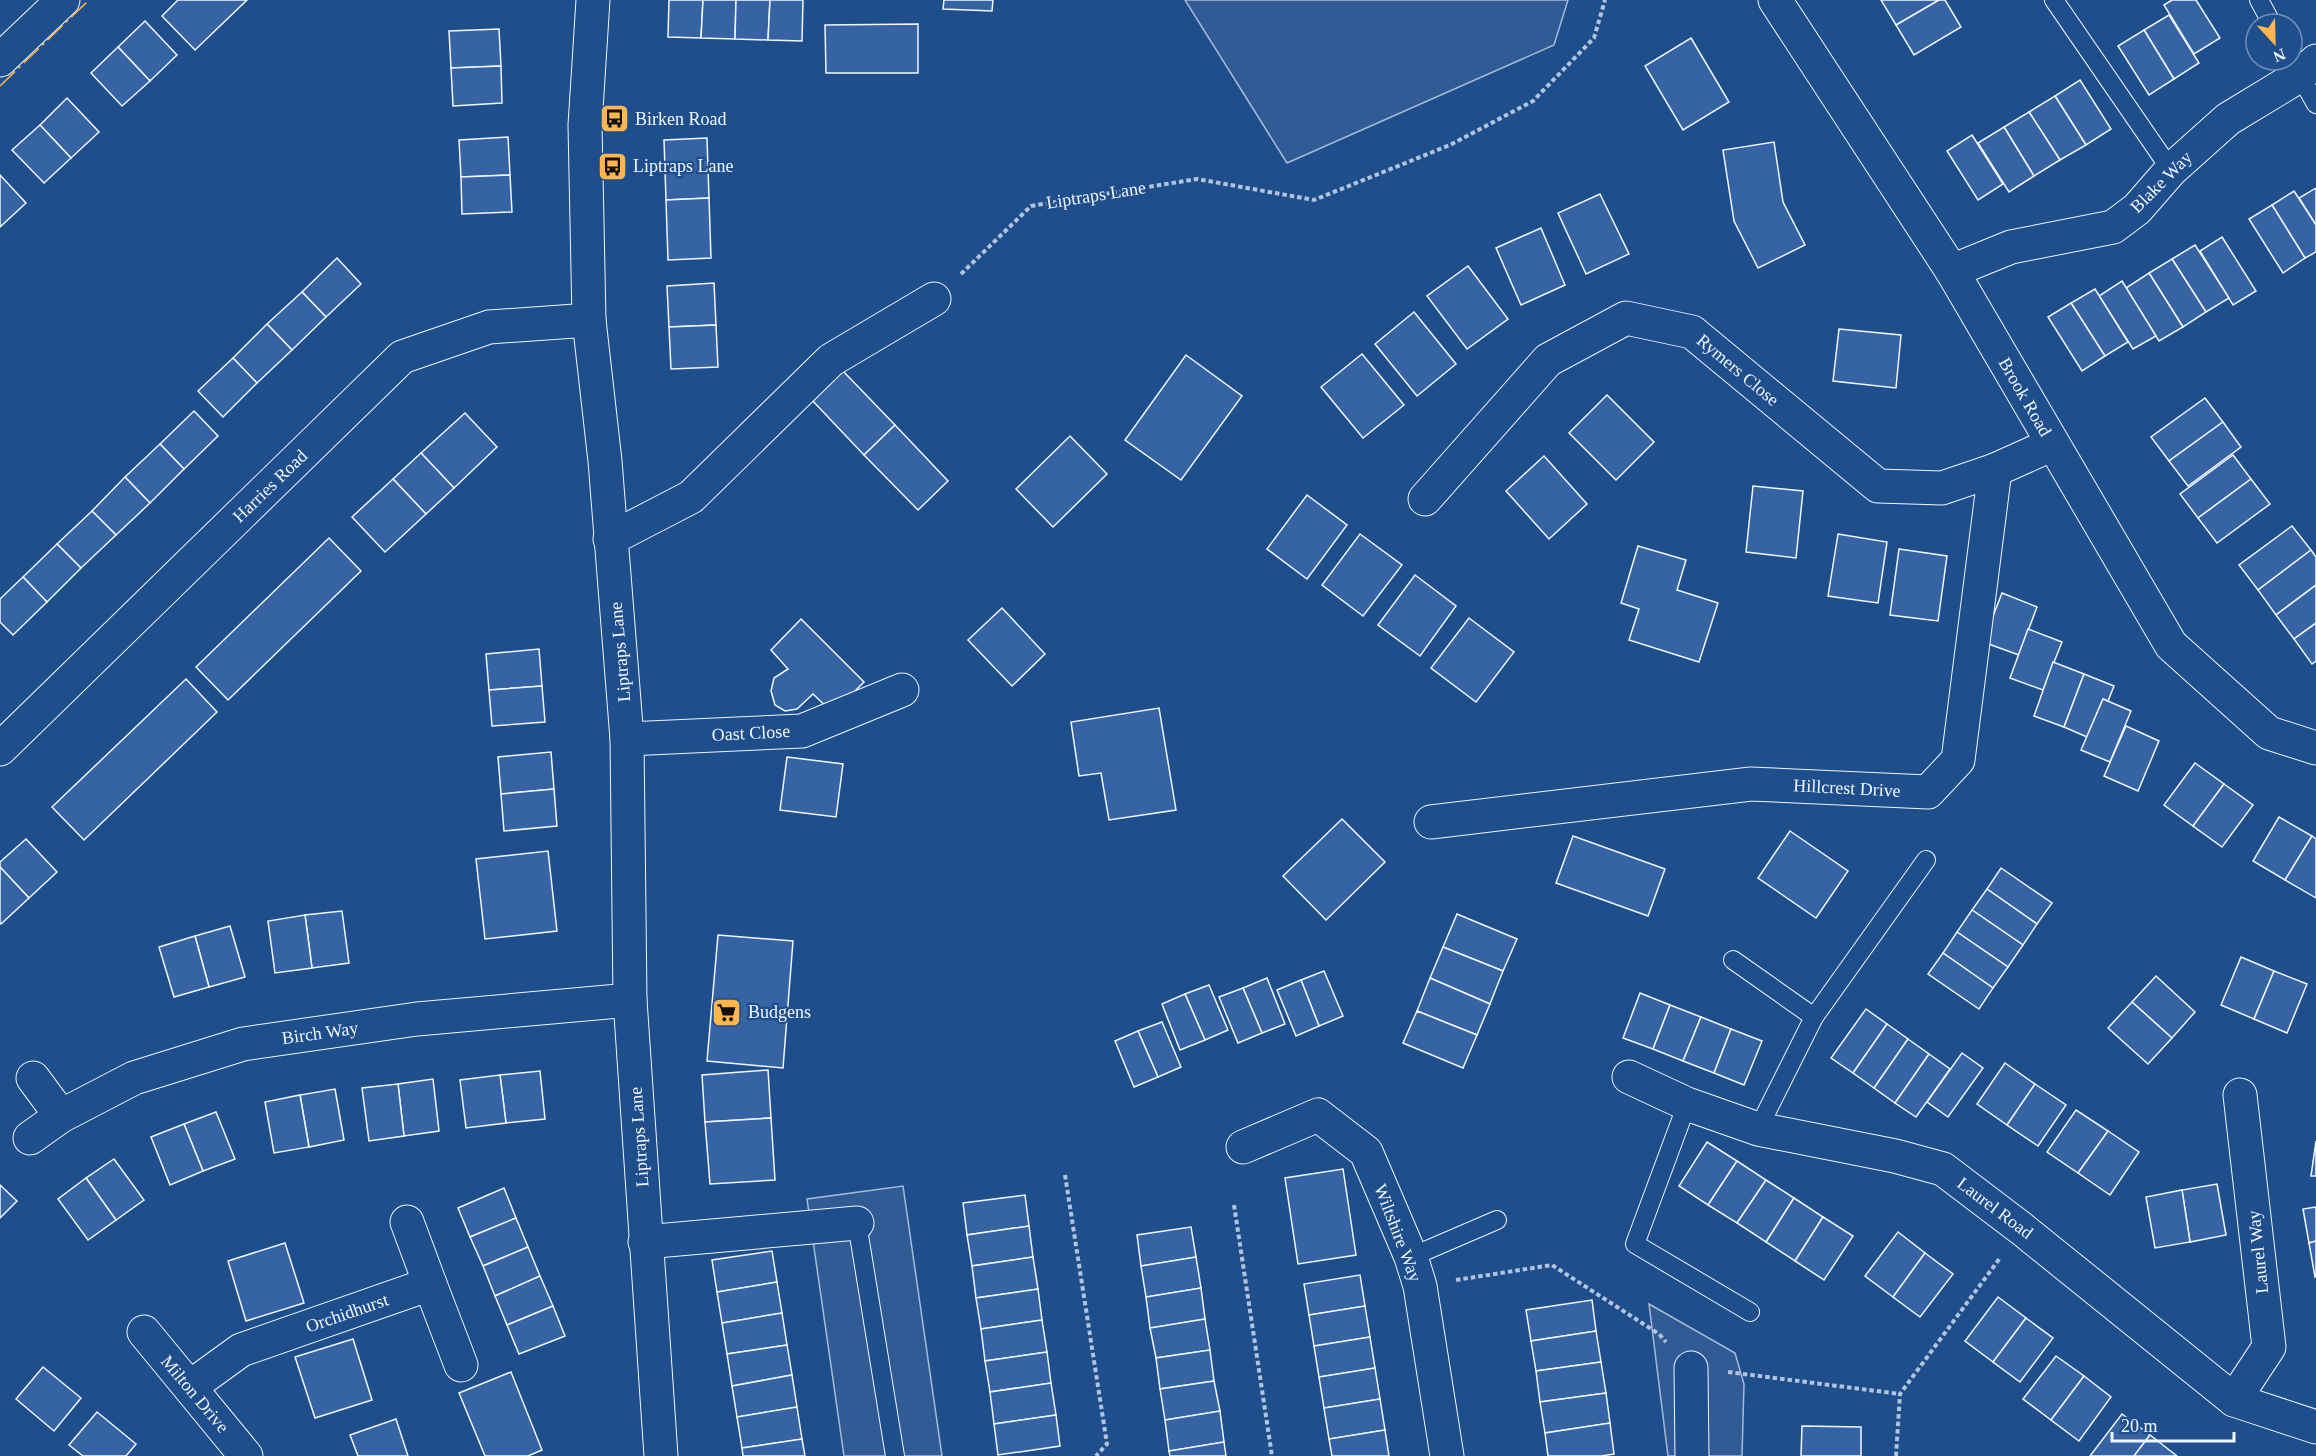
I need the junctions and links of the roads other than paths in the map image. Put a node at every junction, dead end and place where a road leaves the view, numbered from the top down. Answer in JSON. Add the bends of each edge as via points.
{"nodes":[{"id":1,"x":63,"y":0,"type":"edge"},
{"id":2,"x":592,"y":0,"type":"edge"},
{"id":3,"x":1775,"y":0,"type":"edge"},
{"id":4,"x":2054,"y":0,"type":"edge"},
{"id":5,"x":0,"y":60,"type":"edge"},
{"id":6,"x":2304,"y":71,"type":"edge"},
{"id":7,"x":2294,"y":72,"type":"edge"},
{"id":8,"x":2316,"y":104,"type":"edge"},
{"id":9,"x":2171,"y":170,"type":"junction"},
{"id":10,"x":1952,"y":271,"type":"junction"},
{"id":11,"x":934,"y":299,"type":"road end"},
{"id":12,"x":589,"y":320,"type":"junction"},
{"id":13,"x":2053,"y":444,"type":"junction"},
{"id":14,"x":1995,"y":470,"type":"junction"},
{"id":15,"x":1425,"y":499,"type":"dead end"},
{"id":16,"x":610,"y":539,"type":"junction"},
{"id":17,"x":902,"y":690,"type":"dead end"},
{"id":18,"x":627,"y":739,"type":"junction"},
{"id":19,"x":2316,"y":748,"type":"edge"},
{"id":20,"x":0,"y":749,"type":"edge"},
{"id":21,"x":1431,"y":822,"type":"dead end"},
{"id":22,"x":1926,"y":860,"type":"dead end"},
{"id":23,"x":1733,"y":960,"type":"dead end"},
{"id":24,"x":630,"y":1000,"type":"junction"},
{"id":25,"x":1814,"y":1017,"type":"junction"},
{"id":26,"x":1629,"y":1077,"type":"dead end"},
{"id":27,"x":33,"y":1078,"type":"dead end"},
{"id":28,"x":2240,"y":1095,"type":"dead end"},
{"id":29,"x":1687,"y":1104,"type":"junction"},
{"id":30,"x":60,"y":1116,"type":"junction"},
{"id":31,"x":1758,"y":1129,"type":"junction"},
{"id":32,"x":30,"y":1138,"type":"dead end"},
{"id":33,"x":1243,"y":1147,"type":"dead end"},
{"id":34,"x":1497,"y":1220,"type":"dead end"},
{"id":35,"x":407,"y":1222,"type":"dead end"},
{"id":36,"x":857,"y":1223,"type":"joint"},
{"id":37,"x":645,"y":1242,"type":"junction"},
{"id":38,"x":1415,"y":1271,"type":"junction"},
{"id":39,"x":430,"y":1284,"type":"junction"},
{"id":40,"x":1750,"y":1312,"type":"dead end"},
{"id":41,"x":144,"y":1332,"type":"dead end"},
{"id":42,"x":461,"y":1365,"type":"dead end"},
{"id":43,"x":1691,"y":1368,"type":"road end"},
{"id":44,"x":190,"y":1388,"type":"junction"},
{"id":45,"x":2234,"y":1400,"type":"junction"},
{"id":46,"x":2316,"y":1427,"type":"edge"},
{"id":47,"x":246,"y":1456,"type":"edge"},
{"id":48,"x":661,"y":1456,"type":"edge"},
{"id":49,"x":895,"y":1456,"type":"edge"},
{"id":50,"x":1447,"y":1456,"type":"edge"},
{"id":51,"x":1692,"y":1456,"type":"edge"}],
"edges":[{"from":1,"to":5,"type":"street"},
{"from":2,"to":12,"type":"street","via":[[585,125]]},
{"from":3,"to":10,"type":"street","name":"Brook Road"},
{"from":4,"to":9,"type":"lane"},
{"from":6,"to":8,"type":"lane"},
{"from":7,"to":9,"type":"street","name":"Blake Way","via":[[2228,119]]},
{"from":9,"to":10,"type":"street","name":"Blake Way","via":[[2137,210],[2113,227],[2011,247]]},
{"from":10,"to":13,"type":"street","name":"Brook Road"},
{"from":11,"to":16,"type":"street","via":[[831,360],[691,497]]},
{"from":12,"to":16,"type":"street"},
{"from":12,"to":20,"type":"street","name":"Harries Road","via":[[489,327],[402,357]]},
{"from":13,"to":14,"type":"street","name":"Rymers Close"},
{"from":13,"to":19,"type":"street","name":"Brook Road","via":[[2171,645],[2269,733]]},
{"from":14,"to":15,"type":"street","name":"Rymers Close","via":[[1942,489],[1878,486],[1692,332],[1626,318],[1548,360]]},
{"from":14,"to":21,"type":"street","name":"Hillcrest Drive","via":[[1958,760],[1928,792],[1751,784]]},
{"from":16,"to":18,"type":"street","name":"Liptraps Lane"},
{"from":17,"to":18,"type":"street","name":"Oast Close","via":[[801,731]]},
{"from":18,"to":24,"type":"street","name":"Liptraps Lane"},
{"from":22,"to":25,"type":"lane"},
{"from":23,"to":25,"type":"lane"},
{"from":24,"to":30,"type":"street","name":"Birch Way","via":[[417,1019],[243,1044],[134,1078]]},
{"from":24,"to":37,"type":"street","name":"Liptraps Lane"},
{"from":25,"to":31,"type":"lane"},
{"from":26,"to":29,"type":"street","name":"Laurel Road"},
{"from":27,"to":30,"type":"street"},
{"from":28,"to":45,"type":"street","name":"Laurel Way","via":[[2269,1347]]},
{"from":29,"to":31,"type":"street","name":"Laurel Road"},
{"from":29,"to":40,"type":"lane","via":[[1635,1244]]},
{"from":30,"to":32,"type":"street","name":"Birch Way"},
{"from":31,"to":45,"type":"street","name":"Laurel Road","via":[[1943,1169]]},
{"from":33,"to":38,"type":"street","name":"Wiltshire Way","via":[[1318,1115],[1366,1152]]},
{"from":34,"to":38,"type":"lane"},
{"from":35,"to":39,"type":"street"},
{"from":36,"to":37,"type":"street"},
{"from":36,"to":49,"type":"lane"},
{"from":37,"to":48,"type":"street","name":"Liptraps Lane"},
{"from":38,"to":50,"type":"street","name":"Wiltshire Way"},
{"from":39,"to":42,"type":"street"},
{"from":39,"to":44,"type":"street","name":"Orchidhurst","via":[[241,1350]]},
{"from":41,"to":44,"type":"street","name":"Milton Drive"},
{"from":43,"to":51,"type":"street"},
{"from":44,"to":47,"type":"street","name":"Milton Drive"},
{"from":45,"to":46,"type":"street","name":"Laurel Road"}]}
